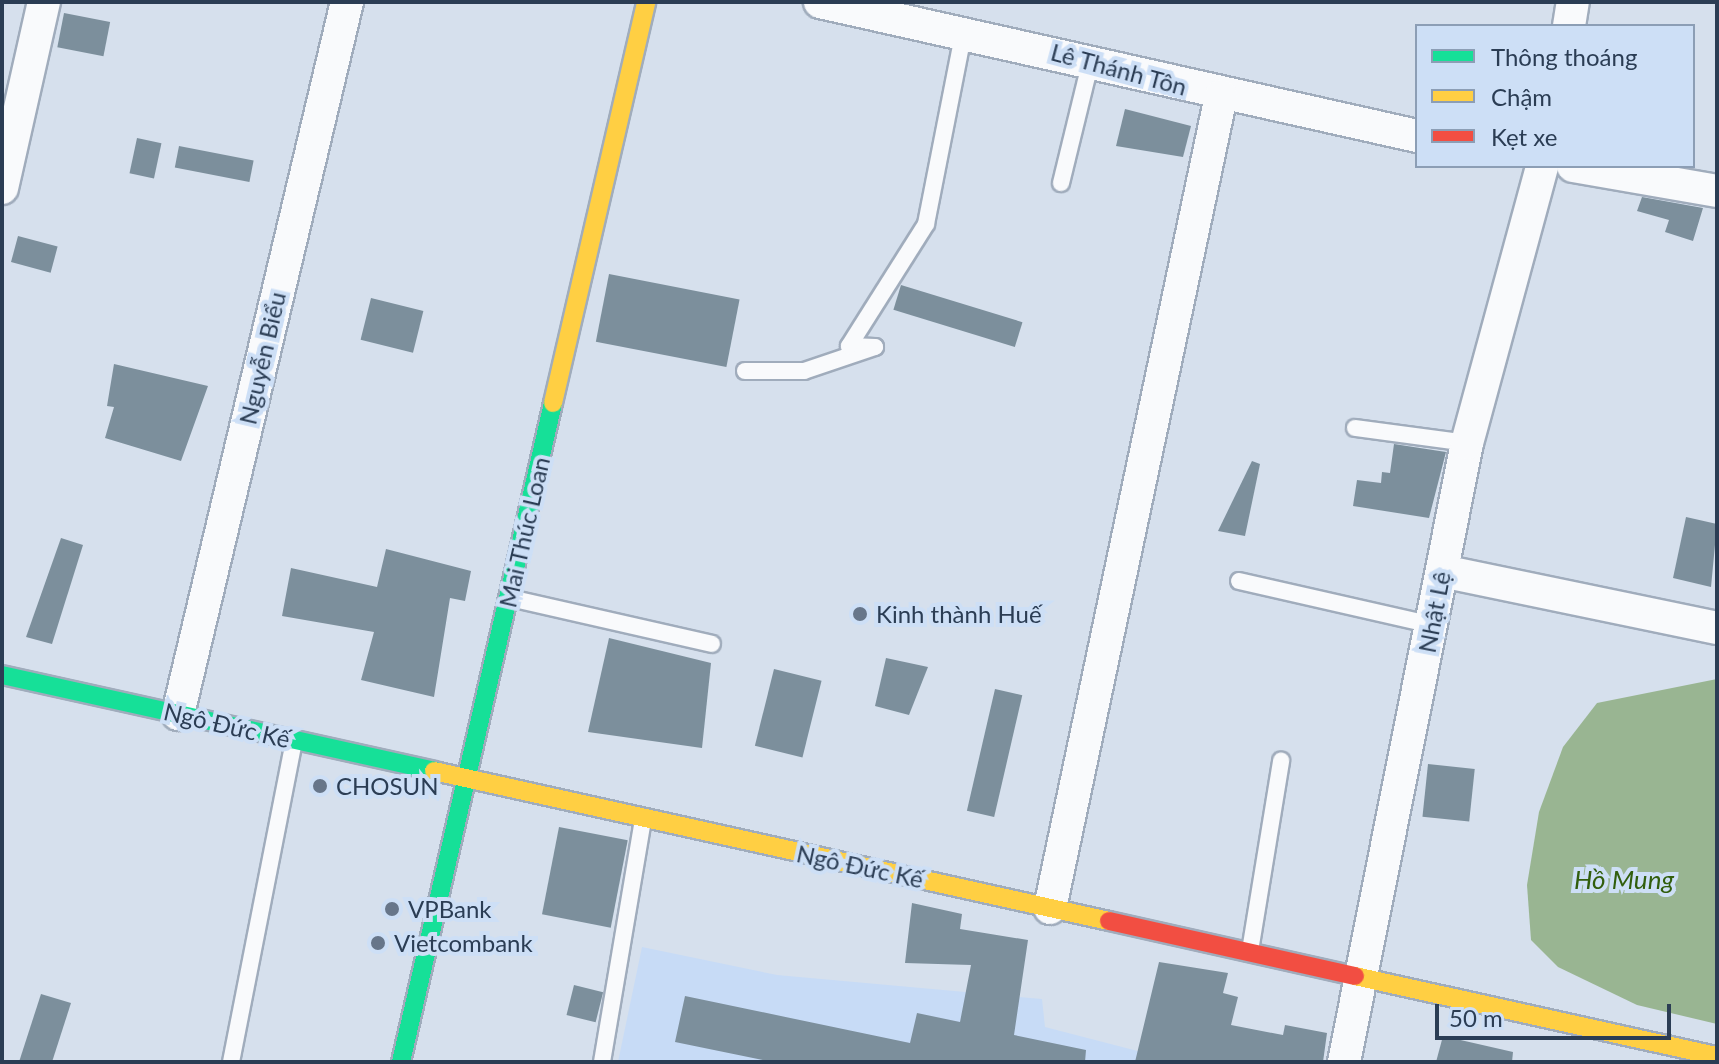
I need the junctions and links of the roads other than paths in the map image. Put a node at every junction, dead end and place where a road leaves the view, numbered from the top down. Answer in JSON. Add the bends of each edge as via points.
{"nodes":[{"id":1,"x":44,"y":2,"type":"edge"},
{"id":2,"x":347,"y":2,"type":"edge"},
{"id":3,"x":646,"y":2,"type":"edge"},
{"id":4,"x":820,"y":2,"type":"edge"},
{"id":5,"x":1573,"y":2,"type":"edge"},
{"id":6,"x":1569,"y":24,"type":"edge"},
{"id":7,"x":964,"y":31,"type":"junction"},
{"id":8,"x":1091,"y":60,"type":"junction"},
{"id":9,"x":1221,"y":96,"type":"junction"},
{"id":10,"x":1415,"y":136,"type":"edge"},
{"id":11,"x":1541,"y":168,"type":"edge"},
{"id":12,"x":1585,"y":168,"type":"edge"},
{"id":13,"x":1061,"y":183,"type":"dead end"},
{"id":14,"x":2,"y":188,"type":"edge"},
{"id":15,"x":1717,"y":191,"type":"edge"},
{"id":16,"x":745,"y":371,"type":"dead end"},
{"id":17,"x":1355,"y":428,"type":"dead end"},
{"id":18,"x":1467,"y":443,"type":"junction"},
{"id":19,"x":1442,"y":571,"type":"junction"},
{"id":20,"x":1239,"y":581,"type":"dead end"},
{"id":21,"x":509,"y":598,"type":"junction"},
{"id":22,"x":1432,"y":625,"type":"junction"},
{"id":23,"x":1717,"y":628,"type":"edge"},
{"id":24,"x":712,"y":644,"type":"dead end"},
{"id":25,"x":2,"y":675,"type":"edge"},
{"id":26,"x":178,"y":714,"type":"junction"},
{"id":27,"x":294,"y":740,"type":"junction"},
{"id":28,"x":1281,"y":761,"type":"dead end"},
{"id":29,"x":467,"y":779,"type":"junction"},
{"id":30,"x":643,"y":818,"type":"junction"},
{"id":31,"x":1050,"y":908,"type":"junction"},
{"id":32,"x":1250,"y":952,"type":"junction"},
{"id":33,"x":1363,"y":977,"type":"junction"},
{"id":34,"x":1717,"y":1056,"type":"edge"},
{"id":35,"x":231,"y":1062,"type":"edge"},
{"id":36,"x":401,"y":1062,"type":"edge"},
{"id":37,"x":602,"y":1062,"type":"edge"},
{"id":38,"x":1344,"y":1062,"type":"edge"}],
"edges":[{"from":1,"to":14,"type":"street"},
{"from":2,"to":26,"type":"street","name":"Nguyễn Biểu"},
{"from":3,"to":21,"type":"street","name":"Mai Thúc Loan"},
{"from":4,"to":7,"type":"street","name":"Lê Thánh Tôn"},
{"from":5,"to":6,"type":"street"},
{"from":7,"to":8,"type":"street","name":"Lê Thánh Tôn"},
{"from":7,"to":16,"type":"lane","via":[[926,224],[849,346],[875,347],[804,371]]},
{"from":8,"to":9,"type":"street","name":"Lê Thánh Tôn"},
{"from":8,"to":13,"type":"lane"},
{"from":9,"to":10,"type":"street","name":"Lê Thánh Tôn"},
{"from":9,"to":31,"type":"street"},
{"from":11,"to":18,"type":"street","name":"Nhật Lệ"},
{"from":12,"to":15,"type":"street"},
{"from":17,"to":18,"type":"lane"},
{"from":18,"to":19,"type":"street","name":"Nhật Lệ"},
{"from":19,"to":22,"type":"street","name":"Nhật Lệ"},
{"from":19,"to":23,"type":"street"},
{"from":20,"to":22,"type":"lane"},
{"from":21,"to":24,"type":"lane"},
{"from":21,"to":29,"type":"street","name":"Mai Thúc Loan"},
{"from":22,"to":33,"type":"street","name":"Nhật Lệ"},
{"from":25,"to":26,"type":"street","name":"Ngô Đức Kế"},
{"from":26,"to":27,"type":"street","name":"Ngô Đức Kế"},
{"from":27,"to":29,"type":"street","name":"Ngô Đức Kế"},
{"from":27,"to":35,"type":"lane"},
{"from":28,"to":32,"type":"lane"},
{"from":29,"to":30,"type":"street","name":"Ngô Đức Kế"},
{"from":29,"to":36,"type":"street","name":"Mai Thúc Loan"},
{"from":30,"to":31,"type":"street","name":"Ngô Đức Kế"},
{"from":30,"to":37,"type":"lane"},
{"from":31,"to":32,"type":"street","name":"Ngô Đức Kế"},
{"from":32,"to":33,"type":"street","name":"Ngô Đức Kế"},
{"from":33,"to":34,"type":"street","name":"Ngô Đức Kế"},
{"from":33,"to":38,"type":"street","name":"Nhật Lệ"}]}
